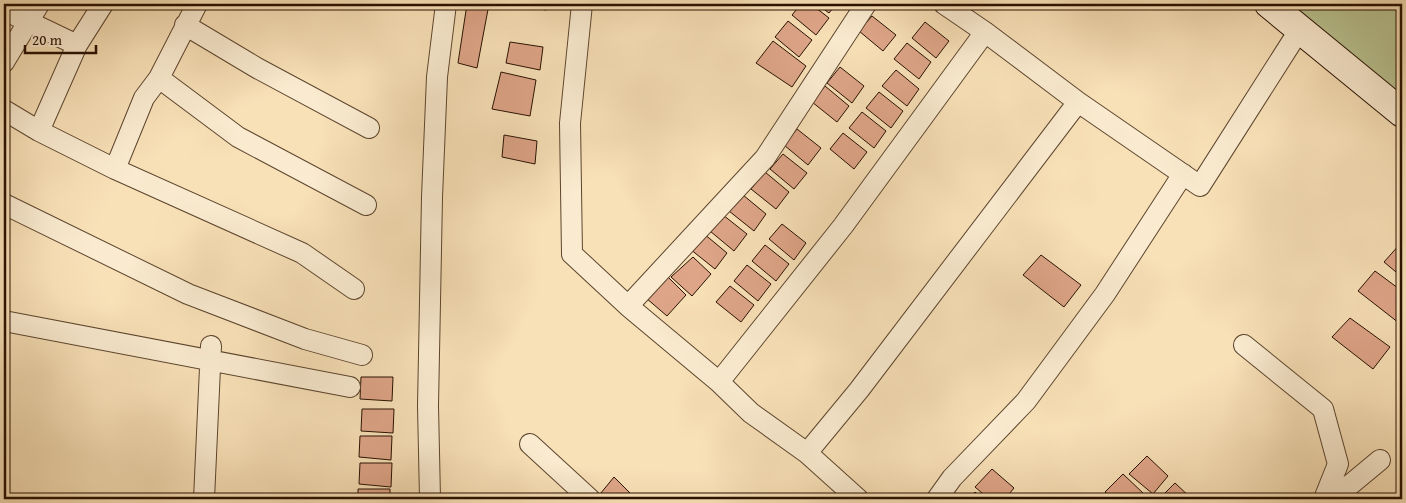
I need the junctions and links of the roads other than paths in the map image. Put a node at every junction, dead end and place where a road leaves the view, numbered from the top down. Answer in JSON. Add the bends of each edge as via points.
{"nodes":[{"id":1,"x":39,"y":4,"type":"edge"},
{"id":2,"x":103,"y":4,"type":"edge"},
{"id":3,"x":197,"y":4,"type":"edge"},
{"id":4,"x":446,"y":4,"type":"edge"},
{"id":5,"x":582,"y":4,"type":"edge"},
{"id":6,"x":866,"y":4,"type":"edge"},
{"id":7,"x":944,"y":4,"type":"edge"},
{"id":8,"x":1269,"y":4,"type":"edge"},
{"id":9,"x":4,"y":10,"type":"edge"},
{"id":10,"x":29,"y":22,"type":"junction"},
{"id":11,"x":186,"y":25,"type":"junction"},
{"id":12,"x":1300,"y":30,"type":"junction"},
{"id":13,"x":985,"y":32,"type":"junction"},
{"id":14,"x":77,"y":45,"type":"junction"},
{"id":15,"x":4,"y":62,"type":"edge"},
{"id":16,"x":159,"y":78,"type":"junction"},
{"id":17,"x":1078,"y":102,"type":"junction"},
{"id":18,"x":4,"y":110,"type":"edge"},
{"id":19,"x":1402,"y":113,"type":"edge"},
{"id":20,"x":369,"y":128,"type":"dead end"},
{"id":21,"x":39,"y":131,"type":"junction"},
{"id":22,"x":115,"y":169,"type":"junction"},
{"id":23,"x":1183,"y":174,"type":"junction"},
{"id":24,"x":4,"y":204,"type":"edge"},
{"id":25,"x":366,"y":205,"type":"dead end"},
{"id":26,"x":354,"y":288,"type":"dead end"},
{"id":27,"x":628,"y":306,"type":"junction"},
{"id":28,"x":4,"y":321,"type":"edge"},
{"id":29,"x":1244,"y":345,"type":"dead end"},
{"id":30,"x":211,"y":353,"type":"junction"},
{"id":31,"x":362,"y":355,"type":"dead end"},
{"id":32,"x":719,"y":382,"type":"junction"},
{"id":33,"x":350,"y":386,"type":"dead end"},
{"id":34,"x":530,"y":444,"type":"dead end"},
{"id":35,"x":807,"y":453,"type":"junction"},
{"id":36,"x":1380,"y":460,"type":"dead end"},
{"id":37,"x":204,"y":499,"type":"edge"},
{"id":38,"x":430,"y":499,"type":"edge"},
{"id":39,"x":590,"y":499,"type":"edge"},
{"id":40,"x":858,"y":499,"type":"edge"},
{"id":41,"x":937,"y":499,"type":"edge"},
{"id":42,"x":1324,"y":499,"type":"edge"},
{"id":43,"x":1333,"y":499,"type":"edge"}],
"edges":[{"from":1,"to":10,"type":"street"},
{"from":2,"to":14,"type":"street"},
{"from":3,"to":11,"type":"street"},
{"from":4,"to":38,"type":"street","via":[[437,76],[432,197],[428,406]]},
{"from":5,"to":27,"type":"street","via":[[570,123],[572,254]]},
{"from":6,"to":27,"type":"street","via":[[765,158]]},
{"from":7,"to":13,"type":"street"},
{"from":8,"to":12,"type":"street"},
{"from":9,"to":10,"type":"street"},
{"from":10,"to":14,"type":"street"},
{"from":10,"to":15,"type":"street"},
{"from":11,"to":16,"type":"street"},
{"from":11,"to":20,"type":"street","via":[[257,68]]},
{"from":12,"to":19,"type":"street"},
{"from":12,"to":23,"type":"street","via":[[1200,186]]},
{"from":13,"to":17,"type":"street"},
{"from":13,"to":32,"type":"street","via":[[843,226]]},
{"from":14,"to":21,"type":"street"},
{"from":16,"to":22,"type":"street","via":[[144,98]]},
{"from":16,"to":25,"type":"street","via":[[238,137]]},
{"from":17,"to":23,"type":"street"},
{"from":17,"to":35,"type":"street","via":[[859,390]]},
{"from":18,"to":21,"type":"street"},
{"from":21,"to":22,"type":"street"},
{"from":22,"to":26,"type":"street","via":[[302,253]]},
{"from":23,"to":41,"type":"street","via":[[1105,294],[1026,401],[952,478]]},
{"from":24,"to":31,"type":"street","via":[[188,294],[305,339]]},
{"from":27,"to":32,"type":"street"},
{"from":28,"to":30,"type":"street"},
{"from":29,"to":42,"type":"street","via":[[1323,410],[1338,464]]},
{"from":30,"to":33,"type":"street"},
{"from":30,"to":37,"type":"street"},
{"from":32,"to":35,"type":"street","via":[[751,413]]},
{"from":34,"to":39,"type":"street"},
{"from":35,"to":40,"type":"street"},
{"from":36,"to":43,"type":"street"}]}
